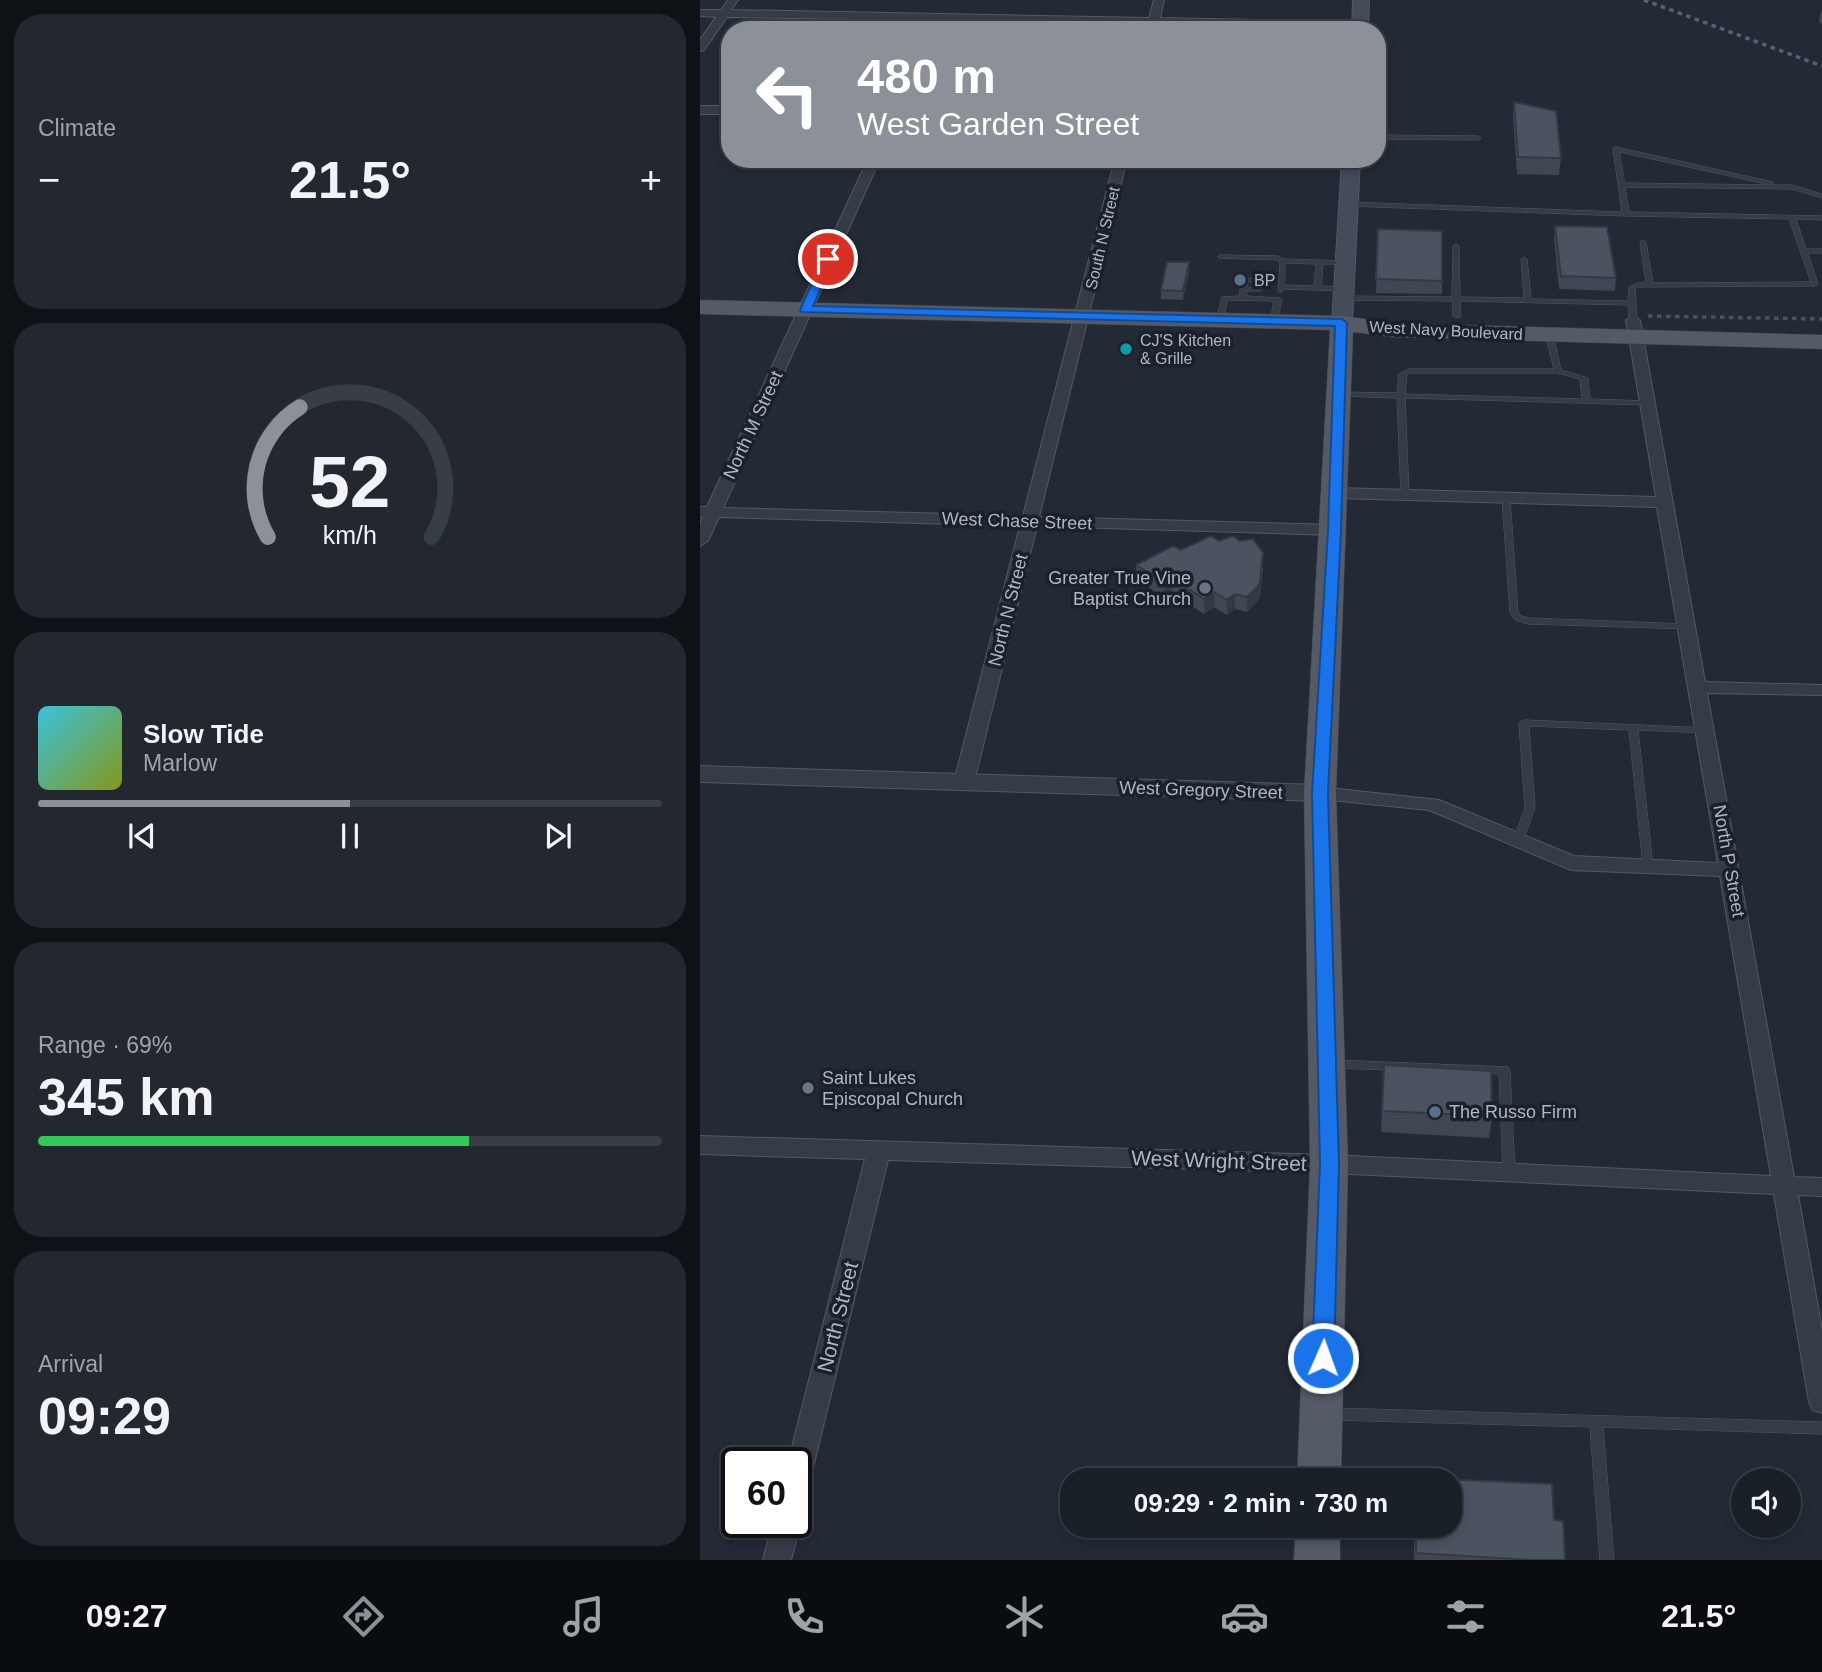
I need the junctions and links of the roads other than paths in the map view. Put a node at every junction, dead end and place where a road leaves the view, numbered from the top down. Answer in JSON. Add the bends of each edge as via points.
{"nodes":[{"id":1,"x":733,"y":0,"type":"edge"},
{"id":2,"x":1159,"y":0,"type":"edge"},
{"id":3,"x":1361,"y":0,"type":"edge"},
{"id":4,"x":700,"y":13,"type":"edge"},
{"id":5,"x":723,"y":13,"type":"junction"},
{"id":6,"x":939,"y":13,"type":"junction"},
{"id":7,"x":936,"y":21,"type":"edge"},
{"id":8,"x":1082,"y":21,"type":"edge"},
{"id":9,"x":1154,"y":21,"type":"edge"},
{"id":10,"x":1360,"y":21,"type":"edge"},
{"id":11,"x":700,"y":48,"type":"edge"},
{"id":12,"x":700,"y":110,"type":"edge"},
{"id":13,"x":721,"y":110,"type":"edge"},
{"id":14,"x":1386,"y":137,"type":"edge"},
{"id":15,"x":1478,"y":138,"type":"dead end"},
{"id":16,"x":870,"y":168,"type":"edge"},
{"id":17,"x":1119,"y":168,"type":"edge"},
{"id":18,"x":1350,"y":168,"type":"edge"},
{"id":19,"x":1622,"y":185,"type":"junction"},
{"id":20,"x":1792,"y":187,"type":"junction"},
{"id":21,"x":1822,"y":196,"type":"edge"},
{"id":22,"x":1348,"y":204,"type":"junction"},
{"id":23,"x":1626,"y":214,"type":"junction"},
{"id":24,"x":1792,"y":218,"type":"junction"},
{"id":25,"x":1822,"y":218,"type":"edge"},
{"id":26,"x":1643,"y":242,"type":"dead end"},
{"id":27,"x":1456,"y":246,"type":"dead end"},
{"id":28,"x":1804,"y":251,"type":"junction"},
{"id":29,"x":1822,"y":251,"type":"edge"},
{"id":30,"x":1222,"y":257,"type":"dead end"},
{"id":31,"x":1524,"y":259,"type":"dead end"},
{"id":32,"x":1283,"y":261,"type":"junction"},
{"id":33,"x":1320,"y":262,"type":"junction"},
{"id":34,"x":1346,"y":262,"type":"junction"},
{"id":35,"x":1810,"y":269,"type":"junction"},
{"id":36,"x":1822,"y":270,"type":"edge"},
{"id":37,"x":1260,"y":280,"type":"dead end"},
{"id":38,"x":1650,"y":283,"type":"junction"},
{"id":39,"x":1819,"y":284,"type":"edge"},
{"id":40,"x":1279,"y":285,"type":"junction"},
{"id":41,"x":1317,"y":288,"type":"junction"},
{"id":42,"x":1259,"y":290,"type":"dead end"},
{"id":43,"x":1242,"y":294,"type":"junction"},
{"id":44,"x":1528,"y":300,"type":"junction"},
{"id":45,"x":1343,"y":303,"type":"junction"},
{"id":46,"x":700,"y":307,"type":"edge"},
{"id":47,"x":1457,"y":307,"type":"junction"},
{"id":48,"x":806,"y":310,"type":"junction"},
{"id":49,"x":1276,"y":310,"type":"junction"},
{"id":50,"x":1083,"y":316,"type":"junction"},
{"id":51,"x":1220,"y":320,"type":"junction"},
{"id":52,"x":1634,"y":320,"type":"junction"},
{"id":53,"x":1822,"y":324,"type":"edge"},
{"id":54,"x":1549,"y":334,"type":"junction"},
{"id":55,"x":1822,"y":342,"type":"edge"},
{"id":56,"x":1558,"y":371,"type":"junction"},
{"id":57,"x":1339,"y":394,"type":"junction"},
{"id":58,"x":1401,"y":396,"type":"junction"},
{"id":59,"x":1586,"y":401,"type":"junction"},
{"id":60,"x":1648,"y":402,"type":"junction"},
{"id":61,"x":1336,"y":493,"type":"junction"},
{"id":62,"x":1405,"y":495,"type":"junction"},
{"id":63,"x":1506,"y":498,"type":"junction"},
{"id":64,"x":1664,"y":502,"type":"junction"},
{"id":65,"x":706,"y":513,"type":"edge"},
{"id":66,"x":1030,"y":522,"type":"junction"},
{"id":67,"x":1335,"y":530,"type":"junction"},
{"id":68,"x":700,"y":541,"type":"edge"},
{"id":69,"x":1687,"y":627,"type":"junction"},
{"id":70,"x":1699,"y":687,"type":"junction"},
{"id":71,"x":1822,"y":690,"type":"edge"},
{"id":72,"x":1633,"y":727,"type":"junction"},
{"id":73,"x":1706,"y":730,"type":"junction"},
{"id":74,"x":700,"y":774,"type":"edge"},
{"id":75,"x":964,"y":782,"type":"junction"},
{"id":76,"x":1320,"y":793,"type":"junction"},
{"id":77,"x":1518,"y":841,"type":"junction"},
{"id":78,"x":1648,"y":866,"type":"junction"},
{"id":79,"x":1731,"y":870,"type":"junction"},
{"id":80,"x":1326,"y":1063,"type":"junction"},
{"id":81,"x":700,"y":1144,"type":"edge"},
{"id":82,"x":879,"y":1150,"type":"junction"},
{"id":83,"x":1329,"y":1164,"type":"junction"},
{"id":84,"x":1509,"y":1172,"type":"junction"},
{"id":85,"x":1784,"y":1185,"type":"junction"},
{"id":86,"x":1822,"y":1186,"type":"edge"},
{"id":87,"x":1822,"y":1402,"type":"edge"},
{"id":88,"x":1321,"y":1414,"type":"junction"},
{"id":89,"x":1596,"y":1422,"type":"junction"},
{"id":90,"x":1822,"y":1428,"type":"edge"},
{"id":91,"x":805,"y":1447,"type":"edge"},
{"id":92,"x":1319,"y":1468,"type":"edge"},
{"id":93,"x":783,"y":1538,"type":"edge"},
{"id":94,"x":1318,"y":1538,"type":"edge"},
{"id":95,"x":777,"y":1560,"type":"edge"},
{"id":96,"x":1317,"y":1560,"type":"edge"},
{"id":97,"x":1606,"y":1560,"type":"edge"}],
"edges":[{"from":1,"to":5,"type":"street"},
{"from":2,"to":9,"type":"street"},
{"from":3,"to":10,"type":"main road"},
{"from":4,"to":5,"type":"street"},
{"from":5,"to":6,"type":"street"},
{"from":5,"to":11,"type":"street"},
{"from":6,"to":7,"type":"street"},
{"from":6,"to":8,"type":"street"},
{"from":12,"to":13,"type":"street"},
{"from":14,"to":15,"type":"lane"},
{"from":16,"to":48,"type":"street","name":"North M Street"},
{"from":17,"to":50,"type":"street","name":"South N Street"},
{"from":18,"to":22,"type":"main road"},
{"from":19,"to":20,"type":"lane"},
{"from":19,"to":20,"type":"lane","via":[[1616,149]]},
{"from":19,"to":23,"type":"lane"},
{"from":20,"to":21,"type":"lane"},
{"from":22,"to":23,"type":"lane"},
{"from":22,"to":34,"type":"main road"},
{"from":23,"to":24,"type":"lane"},
{"from":24,"to":25,"type":"lane"},
{"from":24,"to":28,"type":"lane"},
{"from":26,"to":38,"type":"lane"},
{"from":27,"to":47,"type":"lane"},
{"from":28,"to":29,"type":"lane"},
{"from":28,"to":35,"type":"lane"},
{"from":30,"to":32,"type":"lane"},
{"from":31,"to":44,"type":"lane"},
{"from":32,"to":33,"type":"lane"},
{"from":32,"to":40,"type":"lane"},
{"from":33,"to":34,"type":"lane"},
{"from":33,"to":41,"type":"lane"},
{"from":34,"to":45,"type":"main road"},
{"from":35,"to":36,"type":"lane"},
{"from":35,"to":39,"type":"lane"},
{"from":37,"to":43,"type":"lane","via":[[1244,280]]},
{"from":38,"to":39,"type":"lane"},
{"from":38,"to":52,"type":"lane","via":[[1631,288]]},
{"from":40,"to":41,"type":"lane"},
{"from":40,"to":49,"type":"lane"},
{"from":41,"to":45,"type":"lane"},
{"from":42,"to":43,"type":"lane"},
{"from":43,"to":49,"type":"lane"},
{"from":43,"to":51,"type":"lane","via":[[1224,298]]},
{"from":44,"to":47,"type":"lane"},
{"from":44,"to":52,"type":"lane"},
{"from":45,"to":47,"type":"main road","name":"West Navy Boulevard","via":[[1381,314]]},
{"from":45,"to":49,"type":"main road"},
{"from":45,"to":54,"type":"main road","name":"West Navy Boulevard","via":[[1393,330]]},
{"from":45,"to":57,"type":"main road"},
{"from":46,"to":48,"type":"main road"},
{"from":47,"to":52,"type":"main road","name":"West Navy Boulevard"},
{"from":48,"to":50,"type":"main road"},
{"from":48,"to":65,"type":"street","name":"North M Street"},
{"from":49,"to":51,"type":"main road"},
{"from":50,"to":51,"type":"main road"},
{"from":50,"to":66,"type":"street","name":"North N Street"},
{"from":52,"to":53,"type":"main road","name":"West Navy Boulevard"},
{"from":52,"to":54,"type":"main road","name":"West Navy Boulevard"},
{"from":52,"to":55,"type":"main road","name":"West Navy Boulevard"},
{"from":52,"to":60,"type":"street","name":"North P Street"},
{"from":54,"to":56,"type":"lane"},
{"from":56,"to":58,"type":"lane","via":[[1409,371],[1403,373]]},
{"from":56,"to":59,"type":"lane","via":[[1584,378]]},
{"from":57,"to":58,"type":"lane"},
{"from":57,"to":61,"type":"main road"},
{"from":58,"to":59,"type":"lane"},
{"from":58,"to":62,"type":"lane"},
{"from":59,"to":60,"type":"lane"},
{"from":60,"to":64,"type":"street","name":"North P Street"},
{"from":61,"to":62,"type":"street"},
{"from":61,"to":67,"type":"main road"},
{"from":62,"to":63,"type":"street"},
{"from":63,"to":64,"type":"street"},
{"from":63,"to":69,"type":"lane","via":[[1518,618]]},
{"from":64,"to":69,"type":"street","name":"North P Street"},
{"from":65,"to":66,"type":"street","name":"West Chase Street"},
{"from":65,"to":68,"type":"street","name":"North M Street"},
{"from":66,"to":67,"type":"street","name":"West Chase Street"},
{"from":66,"to":75,"type":"street","name":"North N Street"},
{"from":67,"to":76,"type":"main road"},
{"from":69,"to":70,"type":"street","name":"North P Street"},
{"from":70,"to":71,"type":"street"},
{"from":70,"to":73,"type":"street","name":"North P Street"},
{"from":72,"to":73,"type":"lane"},
{"from":72,"to":77,"type":"lane","via":[[1524,723],[1530,808]]},
{"from":72,"to":78,"type":"lane"},
{"from":73,"to":79,"type":"street","name":"North P Street"},
{"from":74,"to":75,"type":"street","name":"West Gregory Street"},
{"from":75,"to":76,"type":"street","name":"West Gregory Street"},
{"from":76,"to":77,"type":"street","name":"West Gregory Street","via":[[1432,804]]},
{"from":76,"to":80,"type":"main road"},
{"from":77,"to":78,"type":"street","name":"West Gregory Street","via":[[1571,863]]},
{"from":78,"to":79,"type":"street","name":"West Gregory Street"},
{"from":79,"to":85,"type":"street","name":"North P Street"},
{"from":80,"to":83,"type":"main road"},
{"from":80,"to":84,"type":"lane","via":[[1504,1070]]},
{"from":81,"to":82,"type":"street","name":"West Wright Street"},
{"from":82,"to":83,"type":"street","name":"West Wright Street"},
{"from":82,"to":91,"type":"street","name":"North Street"},
{"from":83,"to":84,"type":"street","name":"West Wright Street"},
{"from":83,"to":88,"type":"main road"},
{"from":84,"to":85,"type":"street","name":"West Wright Street"},
{"from":85,"to":86,"type":"street","name":"West Wright Street"},
{"from":85,"to":87,"type":"street","name":"North P Street"},
{"from":88,"to":89,"type":"lane"},
{"from":88,"to":92,"type":"main road"},
{"from":89,"to":90,"type":"lane"},
{"from":89,"to":97,"type":"lane"},
{"from":93,"to":95,"type":"street"},
{"from":94,"to":96,"type":"main road"}]}
